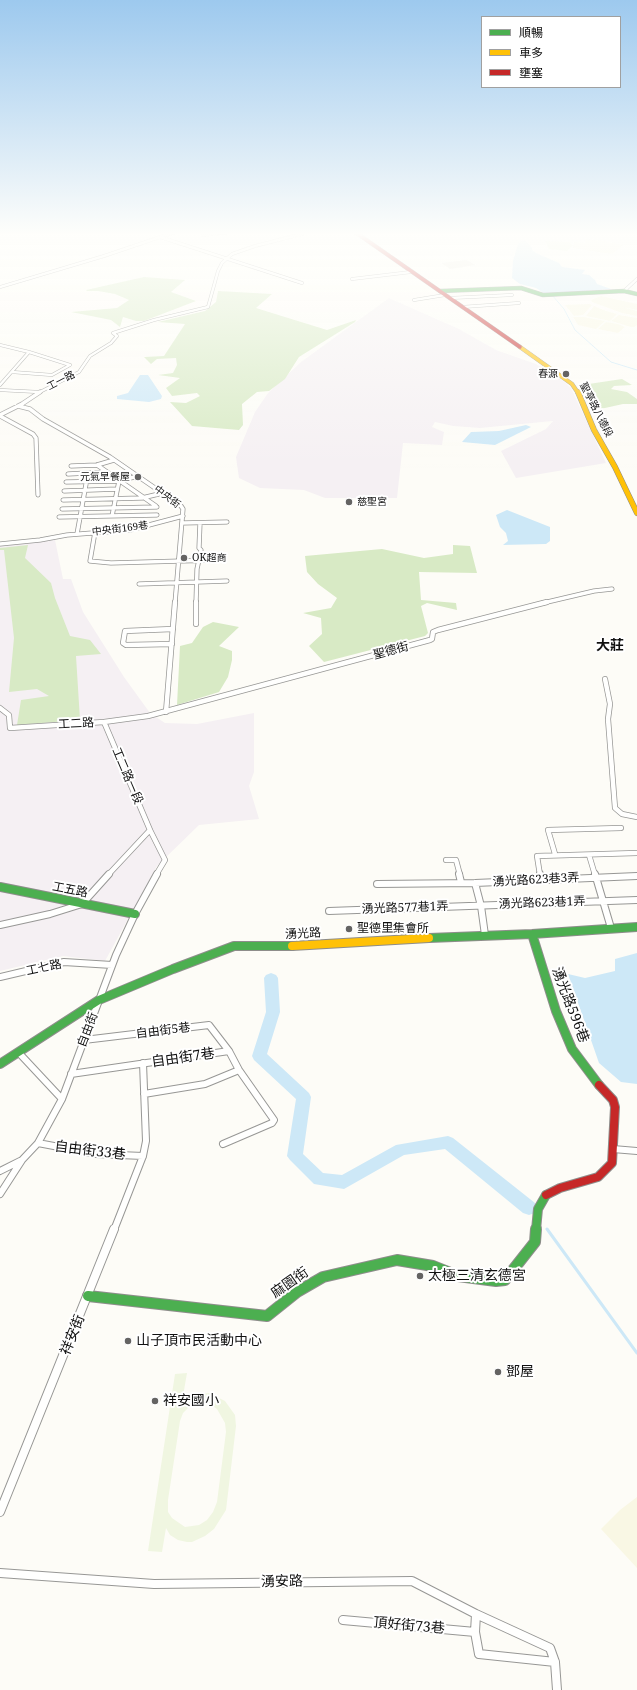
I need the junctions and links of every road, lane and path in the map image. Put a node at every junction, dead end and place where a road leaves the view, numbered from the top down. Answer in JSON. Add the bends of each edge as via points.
{"nodes":[{"id":1,"x":192,"y":311,"type":"edge"},
{"id":2,"x":468,"y":311,"type":"edge"},
{"id":3,"x":0,"y":346,"type":"edge"},
{"id":4,"x":29,"y":352,"type":"junction"},
{"id":5,"x":12,"y":372,"type":"junction"},
{"id":6,"x":0,"y":385,"type":"edge"},
{"id":7,"x":0,"y":390,"type":"edge"},
{"id":8,"x":39,"y":392,"type":"junction"},
{"id":9,"x":18,"y":406,"type":"junction"},
{"id":10,"x":0,"y":415,"type":"edge"},
{"id":11,"x":114,"y":460,"type":"junction"},
{"id":12,"x":97,"y":465,"type":"junction"},
{"id":13,"x":71,"y":466,"type":"dead end"},
{"id":14,"x":107,"y":472,"type":"junction"},
{"id":15,"x":88,"y":473,"type":"junction"},
{"id":16,"x":68,"y":474,"type":"dead end"},
{"id":17,"x":138,"y":476,"type":"junction"},
{"id":18,"x":87,"y":481,"type":"junction"},
{"id":19,"x":119,"y":481,"type":"junction"},
{"id":20,"x":66,"y":482,"type":"dead end"},
{"id":21,"x":117,"y":489,"type":"junction"},
{"id":22,"x":86,"y":490,"type":"junction"},
{"id":23,"x":64,"y":491,"type":"dead end"},
{"id":24,"x":163,"y":493,"type":"junction"},
{"id":25,"x":38,"y":495,"type":"dead end"},
{"id":26,"x":116,"y":498,"type":"junction"},
{"id":27,"x":142,"y":498,"type":"junction"},
{"id":28,"x":84,"y":499,"type":"junction"},
{"id":29,"x":63,"y":500,"type":"dead end"},
{"id":30,"x":157,"y":507,"type":"junction"},
{"id":31,"x":81,"y":508,"type":"junction"},
{"id":32,"x":114,"y":508,"type":"junction"},
{"id":33,"x":62,"y":509,"type":"dead end"},
{"id":34,"x":637,"y":513,"type":"edge"},
{"id":35,"x":157,"y":515,"type":"junction"},
{"id":36,"x":112,"y":516,"type":"junction"},
{"id":37,"x":182,"y":516,"type":"junction"},
{"id":38,"x":59,"y":517,"type":"dead end"},
{"id":39,"x":80,"y":517,"type":"junction"},
{"id":40,"x":227,"y":522,"type":"dead end"},
{"id":41,"x":182,"y":523,"type":"junction"},
{"id":42,"x":200,"y":523,"type":"junction"},
{"id":43,"x":156,"y":524,"type":"junction"},
{"id":44,"x":95,"y":532,"type":"junction"},
{"id":45,"x":77,"y":534,"type":"junction"},
{"id":46,"x":0,"y":544,"type":"edge"},
{"id":47,"x":217,"y":560,"type":"dead end"},
{"id":48,"x":179,"y":561,"type":"junction"},
{"id":49,"x":198,"y":561,"type":"junction"},
{"id":50,"x":227,"y":581,"type":"dead end"},
{"id":51,"x":197,"y":583,"type":"junction"},
{"id":52,"x":139,"y":584,"type":"dead end"},
{"id":53,"x":177,"y":584,"type":"junction"},
{"id":54,"x":612,"y":589,"type":"dead end"},
{"id":55,"x":196,"y":624,"type":"dead end"},
{"id":56,"x":173,"y":629,"type":"junction"},
{"id":57,"x":172,"y":644,"type":"junction"},
{"id":58,"x":605,"y":679,"type":"dead end"},
{"id":59,"x":0,"y":708,"type":"edge"},
{"id":60,"x":166,"y":712,"type":"junction"},
{"id":61,"x":104,"y":722,"type":"junction"},
{"id":62,"x":637,"y":818,"type":"edge"},
{"id":63,"x":621,"y":828,"type":"dead end"},
{"id":64,"x":150,"y":830,"type":"junction"},
{"id":65,"x":637,"y":853,"type":"edge"},
{"id":66,"x":555,"y":854,"type":"junction"},
{"id":67,"x":589,"y":854,"type":"junction"},
{"id":68,"x":165,"y":860,"type":"joint"},
{"id":69,"x":446,"y":860,"type":"dead end"},
{"id":70,"x":637,"y":876,"type":"edge"},
{"id":71,"x":596,"y":878,"type":"junction"},
{"id":72,"x":541,"y":880,"type":"junction"},
{"id":73,"x":461,"y":882,"type":"junction"},
{"id":74,"x":475,"y":883,"type":"junction"},
{"id":75,"x":377,"y":884,"type":"dead end"},
{"id":76,"x":0,"y":888,"type":"edge"},
{"id":77,"x":637,"y":900,"type":"edge"},
{"id":78,"x":603,"y":901,"type":"junction"},
{"id":79,"x":82,"y":904,"type":"junction"},
{"id":80,"x":481,"y":906,"type":"junction"},
{"id":81,"x":330,"y":911,"type":"dead end"},
{"id":82,"x":135,"y":914,"type":"junction"},
{"id":83,"x":0,"y":925,"type":"edge"},
{"id":84,"x":637,"y":926,"type":"edge"},
{"id":85,"x":611,"y":928,"type":"junction"},
{"id":86,"x":532,"y":934,"type":"junction"},
{"id":87,"x":485,"y":935,"type":"junction"},
{"id":88,"x":112,"y":965,"type":"junction"},
{"id":89,"x":0,"y":978,"type":"edge"},
{"id":90,"x":99,"y":1000,"type":"junction"},
{"id":91,"x":84,"y":1040,"type":"junction"},
{"id":92,"x":229,"y":1052,"type":"junction"},
{"id":93,"x":19,"y":1053,"type":"junction"},
{"id":94,"x":143,"y":1063,"type":"junction"},
{"id":95,"x":0,"y":1064,"type":"edge"},
{"id":96,"x":239,"y":1070,"type":"junction"},
{"id":97,"x":71,"y":1074,"type":"junction"},
{"id":98,"x":144,"y":1094,"type":"junction"},
{"id":99,"x":62,"y":1099,"type":"junction"},
{"id":100,"x":38,"y":1143,"type":"junction"},
{"id":101,"x":223,"y":1144,"type":"dead end"},
{"id":102,"x":612,"y":1149,"type":"junction"},
{"id":103,"x":637,"y":1151,"type":"edge"},
{"id":104,"x":143,"y":1156,"type":"junction"},
{"id":105,"x":22,"y":1160,"type":"junction"},
{"id":106,"x":0,"y":1171,"type":"edge"},
{"id":107,"x":0,"y":1194,"type":"edge"},
{"id":108,"x":505,"y":1280,"type":"joint"},
{"id":109,"x":88,"y":1296,"type":"junction"},
{"id":110,"x":0,"y":1512,"type":"edge"},
{"id":111,"x":0,"y":1573,"type":"edge"},
{"id":112,"x":476,"y":1614,"type":"junction"},
{"id":113,"x":343,"y":1620,"type":"dead end"},
{"id":114,"x":475,"y":1632,"type":"junction"},
{"id":115,"x":555,"y":1662,"type":"junction"},
{"id":116,"x":557,"y":1690,"type":"edge"}],
"edges":[{"from":1,"to":8,"type":"street","name":"工一路","via":[[113,334],[117,336],[111,343],[90,356],[79,372]]},
{"from":2,"to":34,"type":"street","name":"聖亭路八德段","via":[[572,384]]},
{"from":3,"to":4,"type":"street"},
{"from":4,"to":5,"type":"street"},
{"from":4,"to":5,"type":"street","via":[[70,365],[52,375]]},
{"from":5,"to":6,"type":"street"},
{"from":7,"to":8,"type":"street"},
{"from":8,"to":9,"type":"street","name":"工一路"},
{"from":9,"to":10,"type":"street","name":"工一路"},
{"from":9,"to":11,"type":"street","name":"中央街","via":[[30,409]]},
{"from":10,"to":25,"type":"street","via":[[36,438]]},
{"from":11,"to":12,"type":"street"},
{"from":11,"to":17,"type":"street","name":"中央街"},
{"from":12,"to":13,"type":"street"},
{"from":12,"to":14,"type":"street"},
{"from":14,"to":15,"type":"street"},
{"from":14,"to":19,"type":"street"},
{"from":15,"to":16,"type":"street"},
{"from":15,"to":18,"type":"street"},
{"from":17,"to":19,"type":"street"},
{"from":17,"to":24,"type":"street","name":"中央街"},
{"from":18,"to":19,"type":"street"},
{"from":18,"to":20,"type":"street"},
{"from":18,"to":22,"type":"street"},
{"from":19,"to":21,"type":"street"},
{"from":19,"to":27,"type":"street"},
{"from":21,"to":22,"type":"street"},
{"from":21,"to":26,"type":"street"},
{"from":22,"to":23,"type":"street"},
{"from":22,"to":28,"type":"street"},
{"from":24,"to":27,"type":"street"},
{"from":24,"to":37,"type":"street","name":"中央街","via":[[181,506]]},
{"from":26,"to":27,"type":"street"},
{"from":26,"to":28,"type":"street"},
{"from":26,"to":32,"type":"street"},
{"from":27,"to":30,"type":"street"},
{"from":28,"to":29,"type":"street"},
{"from":28,"to":31,"type":"street"},
{"from":30,"to":32,"type":"street"},
{"from":30,"to":35,"type":"street"},
{"from":31,"to":32,"type":"street"},
{"from":31,"to":33,"type":"street"},
{"from":31,"to":39,"type":"street"},
{"from":32,"to":36,"type":"street"},
{"from":35,"to":36,"type":"street"},
{"from":35,"to":43,"type":"street"},
{"from":36,"to":39,"type":"street"},
{"from":37,"to":41,"type":"street","name":"中央街"},
{"from":37,"to":43,"type":"street","name":"中央街169巷"},
{"from":38,"to":39,"type":"street"},
{"from":39,"to":45,"type":"street"},
{"from":40,"to":42,"type":"street"},
{"from":41,"to":42,"type":"street"},
{"from":41,"to":48,"type":"street","name":"中央街"},
{"from":42,"to":49,"type":"street","via":[[201,550]]},
{"from":43,"to":44,"type":"street","name":"中央街169巷","via":[[130,530]]},
{"from":44,"to":45,"type":"street","name":"中央街169巷"},
{"from":44,"to":48,"type":"street","via":[[90,561]]},
{"from":45,"to":46,"type":"street","name":"中央街169巷"},
{"from":47,"to":49,"type":"street"},
{"from":48,"to":49,"type":"street"},
{"from":48,"to":53,"type":"street","name":"中央街"},
{"from":49,"to":51,"type":"street"},
{"from":50,"to":51,"type":"street"},
{"from":51,"to":53,"type":"street"},
{"from":51,"to":55,"type":"street"},
{"from":52,"to":53,"type":"street"},
{"from":53,"to":56,"type":"street","name":"中央街"},
{"from":54,"to":60,"type":"street","name":"聖德街","via":[[525,607],[438,630],[433,632],[430,640]]},
{"from":56,"to":57,"type":"street","name":"中央街"},
{"from":56,"to":57,"type":"street","via":[[125,631],[123,643]]},
{"from":57,"to":60,"type":"street","name":"中央街"},
{"from":58,"to":62,"type":"street","via":[[610,704],[608,719],[615,808],[622,814]]},
{"from":59,"to":61,"type":"street","name":"工二路","via":[[9,715],[10,728]]},
{"from":60,"to":61,"type":"street","name":"工二路"},
{"from":61,"to":64,"type":"street","name":"工二路一段"},
{"from":63,"to":66,"type":"street","via":[[548,830]]},
{"from":64,"to":68,"type":"street","name":"工二路一段"},
{"from":64,"to":79,"type":"street"},
{"from":65,"to":67,"type":"street"},
{"from":66,"to":67,"type":"street"},
{"from":66,"to":72,"type":"street","via":[[537,856]]},
{"from":67,"to":71,"type":"street"},
{"from":68,"to":82,"type":"street","name":"自由街"},
{"from":69,"to":73,"type":"street","via":[[456,860]]},
{"from":70,"to":71,"type":"street","name":"湧光路623巷3弄"},
{"from":71,"to":72,"type":"street","name":"湧光路623巷3弄"},
{"from":71,"to":78,"type":"street"},
{"from":72,"to":74,"type":"street","name":"湧光路623巷3弄"},
{"from":73,"to":74,"type":"street","name":"湧光路623巷3弄"},
{"from":73,"to":75,"type":"street","name":"湧光路623巷3弄"},
{"from":74,"to":80,"type":"street"},
{"from":76,"to":79,"type":"street","name":"工五路"},
{"from":77,"to":78,"type":"street","name":"湧光路623巷1弄"},
{"from":78,"to":80,"type":"street","name":"湧光路623巷1弄"},
{"from":78,"to":85,"type":"street"},
{"from":79,"to":82,"type":"street","name":"工五路"},
{"from":79,"to":83,"type":"street"},
{"from":80,"to":81,"type":"street","name":"湧光路577巷1弄"},
{"from":80,"to":87,"type":"street"},
{"from":82,"to":88,"type":"street","name":"自由街"},
{"from":84,"to":85,"type":"street","name":"湧光路"},
{"from":85,"to":86,"type":"street","name":"湧光路"},
{"from":86,"to":87,"type":"street","name":"湧光路"},
{"from":86,"to":102,"type":"street","name":"湧光路596巷","via":[[556,1011],[572,1049],[613,1100],[615,1107]]},
{"from":87,"to":90,"type":"street","name":"湧光路","via":[[267,947],[234,946]]},
{"from":88,"to":89,"type":"street","name":"工七路","via":[[64,962]]},
{"from":88,"to":90,"type":"street","name":"自由街"},
{"from":90,"to":91,"type":"street","name":"自由街"},
{"from":90,"to":93,"type":"street","name":"湧光路"},
{"from":91,"to":92,"type":"street","name":"自由街5巷","via":[[209,1025]]},
{"from":91,"to":97,"type":"street","name":"自由街"},
{"from":92,"to":94,"type":"street","name":"自由街7巷"},
{"from":92,"to":96,"type":"street","name":"自由街7巷"},
{"from":93,"to":95,"type":"street","name":"湧光路"},
{"from":93,"to":99,"type":"street"},
{"from":94,"to":97,"type":"street","name":"自由街7巷"},
{"from":94,"to":98,"type":"street","name":"祥安街"},
{"from":96,"to":98,"type":"street","via":[[205,1084]]},
{"from":96,"to":101,"type":"street","name":"自由街7巷","via":[[274,1120]]},
{"from":97,"to":99,"type":"street","name":"自由街"},
{"from":98,"to":104,"type":"street","name":"祥安街","via":[[146,1141]]},
{"from":99,"to":100,"type":"street","name":"自由街"},
{"from":100,"to":104,"type":"street","name":"自由街33巷","via":[[96,1154]]},
{"from":100,"to":105,"type":"street","name":"自由街"},
{"from":102,"to":103,"type":"street"},
{"from":102,"to":108,"type":"street","name":"湧光路596巷","via":[[612,1163],[598,1177],[547,1194],[538,1209],[535,1242]]},
{"from":104,"to":109,"type":"street","name":"祥安街"},
{"from":105,"to":106,"type":"street"},
{"from":105,"to":107,"type":"street","name":"自由街"},
{"from":108,"to":109,"type":"street","name":"麻園街","via":[[458,1276],[433,1266],[397,1260],[323,1277],[296,1292],[267,1316]]},
{"from":109,"to":110,"type":"street","name":"祥安街"},
{"from":111,"to":112,"type":"street","name":"湧安路","via":[[154,1584],[412,1581]]},
{"from":112,"to":114,"type":"street"},
{"from":112,"to":115,"type":"street","name":"湧安路","via":[[550,1648]]},
{"from":113,"to":114,"type":"street","name":"頂好街73巷"},
{"from":114,"to":115,"type":"street","via":[[479,1654]]},
{"from":115,"to":116,"type":"street"}]}
